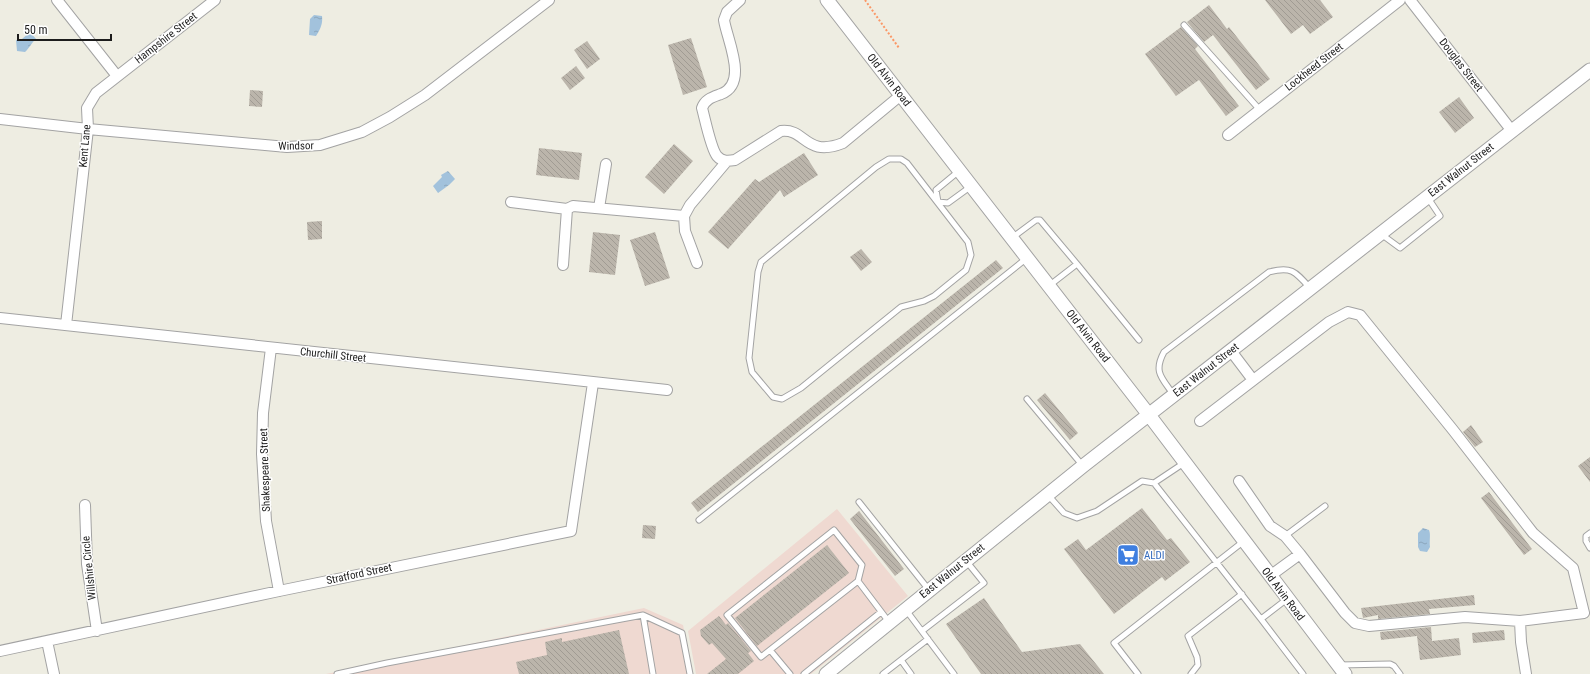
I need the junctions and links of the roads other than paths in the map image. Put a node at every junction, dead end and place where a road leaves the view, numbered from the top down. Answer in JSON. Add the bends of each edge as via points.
{"nodes":[{"id":1,"x":57,"y":0,"type":"edge"},
{"id":2,"x":215,"y":0,"type":"edge"},
{"id":3,"x":549,"y":0,"type":"edge"},
{"id":4,"x":740,"y":0,"type":"edge"},
{"id":5,"x":827,"y":0,"type":"edge"},
{"id":6,"x":1400,"y":0,"type":"edge"},
{"id":7,"x":1410,"y":0,"type":"edge"},
{"id":8,"x":1184,"y":25,"type":"dead end"},
{"id":9,"x":1590,"y":70,"type":"edge"},
{"id":10,"x":117,"y":76,"type":"junction"},
{"id":11,"x":901,"y":95,"type":"junction"},
{"id":12,"x":1260,"y":110,"type":"junction"},
{"id":13,"x":0,"y":119,"type":"edge"},
{"id":14,"x":88,"y":130,"type":"junction"},
{"id":15,"x":1512,"y":130,"type":"junction"},
{"id":16,"x":1228,"y":135,"type":"dead end"},
{"id":17,"x":727,"y":161,"type":"junction"},
{"id":18,"x":606,"y":164,"type":"dead end"},
{"id":19,"x":960,"y":170,"type":"junction"},
{"id":20,"x":971,"y":186,"type":"junction"},
{"id":21,"x":1427,"y":197,"type":"junction"},
{"id":22,"x":511,"y":202,"type":"dead end"},
{"id":23,"x":938,"y":202,"type":"junction"},
{"id":24,"x":599,"y":208,"type":"junction"},
{"id":25,"x":567,"y":209,"type":"junction"},
{"id":26,"x":684,"y":216,"type":"junction"},
{"id":27,"x":1380,"y":234,"type":"junction"},
{"id":28,"x":1012,"y":238,"type":"junction"},
{"id":29,"x":1027,"y":258,"type":"junction"},
{"id":30,"x":697,"y":263,"type":"dead end"},
{"id":31,"x":1077,"y":264,"type":"junction"},
{"id":32,"x":563,"y":265,"type":"dead end"},
{"id":33,"x":1049,"y":286,"type":"junction"},
{"id":34,"x":1310,"y":288,"type":"junction"},
{"id":35,"x":0,"y":318,"type":"edge"},
{"id":36,"x":66,"y":325,"type":"junction"},
{"id":37,"x":1139,"y":340,"type":"dead end"},
{"id":38,"x":271,"y":348,"type":"junction"},
{"id":39,"x":1231,"y":351,"type":"junction"},
{"id":40,"x":1254,"y":380,"type":"junction"},
{"id":41,"x":593,"y":383,"type":"junction"},
{"id":42,"x":667,"y":390,"type":"dead end"},
{"id":43,"x":1174,"y":395,"type":"junction"},
{"id":44,"x":1027,"y":399,"type":"dead end"},
{"id":45,"x":1149,"y":415,"type":"junction"},
{"id":46,"x":1200,"y":421,"type":"dead end"},
{"id":47,"x":1185,"y":463,"type":"junction"},
{"id":48,"x":1083,"y":466,"type":"junction"},
{"id":49,"x":1239,"y":481,"type":"dead end"},
{"id":50,"x":1154,"y":484,"type":"junction"},
{"id":51,"x":1048,"y":494,"type":"junction"},
{"id":52,"x":859,"y":502,"type":"dead end"},
{"id":53,"x":85,"y":505,"type":"dead end"},
{"id":54,"x":1325,"y":506,"type":"dead end"},
{"id":55,"x":699,"y":520,"type":"dead end"},
{"id":56,"x":1590,"y":532,"type":"edge"},
{"id":57,"x":1285,"y":536,"type":"junction"},
{"id":58,"x":1244,"y":541,"type":"junction"},
{"id":59,"x":1590,"y":548,"type":"edge"},
{"id":60,"x":1300,"y":554,"type":"junction"},
{"id":61,"x":966,"y":560,"type":"junction"},
{"id":62,"x":1217,"y":562,"type":"junction"},
{"id":63,"x":1270,"y":576,"type":"junction"},
{"id":64,"x":858,"y":581,"type":"junction"},
{"id":65,"x":929,"y":590,"type":"junction"},
{"id":66,"x":279,"y":591,"type":"junction"},
{"id":67,"x":1242,"y":594,"type":"junction"},
{"id":68,"x":1288,"y":599,"type":"junction"},
{"id":69,"x":906,"y":609,"type":"junction"},
{"id":70,"x":643,"y":615,"type":"junction"},
{"id":71,"x":885,"y":617,"type":"junction"},
{"id":72,"x":1261,"y":619,"type":"junction"},
{"id":73,"x":1520,"y":621,"type":"junction"},
{"id":74,"x":97,"y":630,"type":"junction"},
{"id":75,"x":922,"y":631,"type":"junction"},
{"id":76,"x":928,"y":639,"type":"junction"},
{"id":77,"x":47,"y":641,"type":"junction"},
{"id":78,"x":770,"y":650,"type":"junction"},
{"id":79,"x":0,"y":651,"type":"edge"},
{"id":80,"x":902,"y":660,"type":"junction"},
{"id":81,"x":1342,"y":670,"type":"edge"},
{"id":82,"x":54,"y":674,"type":"edge"},
{"id":83,"x":337,"y":674,"type":"edge"},
{"id":84,"x":653,"y":674,"type":"edge"},
{"id":85,"x":690,"y":674,"type":"edge"},
{"id":86,"x":790,"y":674,"type":"edge"},
{"id":87,"x":804,"y":674,"type":"edge"},
{"id":88,"x":826,"y":674,"type":"edge"},
{"id":89,"x":883,"y":674,"type":"edge"},
{"id":90,"x":911,"y":674,"type":"edge"},
{"id":91,"x":954,"y":674,"type":"edge"},
{"id":92,"x":1138,"y":674,"type":"edge"},
{"id":93,"x":1191,"y":674,"type":"edge"},
{"id":94,"x":1303,"y":674,"type":"edge"},
{"id":95,"x":1400,"y":674,"type":"edge"},
{"id":96,"x":1526,"y":674,"type":"edge"}],
"edges":[{"from":1,"to":10,"type":"street"},
{"from":2,"to":10,"type":"street","name":"Hampshire Street"},
{"from":3,"to":14,"type":"street","name":"Windsor","via":[[425,95],[362,132],[320,145],[287,147]]},
{"from":4,"to":17,"type":"street","via":[[727,12],[724,20],[736,70],[733,84],[724,93],[708,99],[702,108],[714,151],[718,157]]},
{"from":5,"to":11,"type":"street","name":"Old Alvin Road"},
{"from":6,"to":12,"type":"street","name":"Lockheed Street"},
{"from":7,"to":15,"type":"street","name":"Douglas Street"},
{"from":8,"to":12,"type":"lane"},
{"from":9,"to":15,"type":"street","name":"East Walnut Street"},
{"from":10,"to":14,"type":"street","name":"Kent Lane","via":[[96,93],[87,108]]},
{"from":11,"to":17,"type":"street","via":[[843,143],[834,147],[813,146],[786,130],[735,160]]},
{"from":11,"to":19,"type":"street","name":"Old Alvin Road"},
{"from":12,"to":16,"type":"street","name":"Lockheed Street"},
{"from":13,"to":14,"type":"street","name":"Windsor"},
{"from":14,"to":36,"type":"street","name":"Kent Lane"},
{"from":15,"to":21,"type":"street","name":"East Walnut Street"},
{"from":17,"to":26,"type":"street","via":[[690,205]]},
{"from":18,"to":24,"type":"street"},
{"from":19,"to":20,"type":"street","name":"Old Alvin Road"},
{"from":19,"to":23,"type":"lane","via":[[936,190]]},
{"from":20,"to":23,"type":"lane","via":[[948,204]]},
{"from":20,"to":28,"type":"street","name":"Old Alvin Road"},
{"from":21,"to":27,"type":"street","name":"East Walnut Street"},
{"from":21,"to":27,"type":"lane","via":[[1440,216],[1400,248]]},
{"from":22,"to":25,"type":"street"},
{"from":23,"to":23,"type":"lane","via":[[907,163],[901,158],[889,160],[876,167],[762,262],[758,272],[749,358],[752,372],[773,397],[782,399],[801,388],[901,307],[934,296],[966,270],[971,256],[968,242]]},
{"from":24,"to":25,"type":"street","via":[[573,206]]},
{"from":24,"to":26,"type":"street"},
{"from":25,"to":32,"type":"street"},
{"from":26,"to":30,"type":"street","via":[[685,231]]},
{"from":27,"to":34,"type":"street","name":"East Walnut Street"},
{"from":28,"to":29,"type":"street","name":"Old Alvin Road"},
{"from":28,"to":31,"type":"lane","via":[[1029,224],[1040,220]]},
{"from":29,"to":33,"type":"street","name":"Old Alvin Road"},
{"from":29,"to":55,"type":"lane"},
{"from":31,"to":33,"type":"lane"},
{"from":31,"to":37,"type":"lane"},
{"from":33,"to":45,"type":"street","name":"Old Alvin Road"},
{"from":34,"to":39,"type":"street","name":"East Walnut Street"},
{"from":34,"to":43,"type":"lane","via":[[1292,271],[1282,268],[1269,272],[1164,352],[1159,361],[1160,375]]},
{"from":35,"to":36,"type":"street","name":"Churchill Street"},
{"from":36,"to":38,"type":"street","name":"Churchill Street"},
{"from":38,"to":41,"type":"street","name":"Churchill Street"},
{"from":38,"to":66,"type":"street","name":"Shakespeare Street","via":[[262,454],[266,521]]},
{"from":39,"to":40,"type":"street"},
{"from":39,"to":43,"type":"street","name":"East Walnut Street"},
{"from":40,"to":46,"type":"street"},
{"from":40,"to":73,"type":"street","via":[[1329,322],[1348,312],[1360,315],[1533,533],[1573,568],[1584,613]]},
{"from":41,"to":42,"type":"street","name":"Churchill Street"},
{"from":41,"to":66,"type":"street","name":"Stratford Street","via":[[571,531]]},
{"from":43,"to":45,"type":"street","name":"East Walnut Street"},
{"from":44,"to":48,"type":"lane"},
{"from":45,"to":47,"type":"street","name":"Old Alvin Road"},
{"from":45,"to":48,"type":"street","name":"East Walnut Street"},
{"from":47,"to":50,"type":"lane"},
{"from":47,"to":58,"type":"street","name":"Old Alvin Road"},
{"from":48,"to":51,"type":"street","name":"East Walnut Street"},
{"from":49,"to":57,"type":"street","via":[[1270,526]]},
{"from":50,"to":51,"type":"lane","via":[[1142,482],[1097,511],[1078,518],[1064,513]]},
{"from":50,"to":62,"type":"lane"},
{"from":51,"to":61,"type":"street","name":"East Walnut Street"},
{"from":52,"to":65,"type":"lane"},
{"from":53,"to":74,"type":"street","name":"Willshire Circle","via":[[87,564]]},
{"from":54,"to":57,"type":"lane"},
{"from":56,"to":59,"type":"lane","via":[[1586,536]]},
{"from":57,"to":60,"type":"street"},
{"from":58,"to":62,"type":"lane"},
{"from":58,"to":63,"type":"street","name":"Old Alvin Road"},
{"from":60,"to":63,"type":"street"},
{"from":60,"to":73,"type":"street","via":[[1355,622],[1369,626],[1465,617]]},
{"from":61,"to":65,"type":"street","name":"East Walnut Street"},
{"from":61,"to":75,"type":"lane","via":[[984,583]]},
{"from":62,"to":67,"type":"lane"},
{"from":62,"to":92,"type":"lane","via":[[1114,643]]},
{"from":63,"to":68,"type":"street","name":"Old Alvin Road"},
{"from":64,"to":71,"type":"lane"},
{"from":64,"to":78,"type":"lane"},
{"from":64,"to":78,"type":"lane","via":[[862,565],[834,530],[727,614],[762,657]]},
{"from":65,"to":69,"type":"street","name":"East Walnut Street"},
{"from":66,"to":74,"type":"street","name":"Stratford Street"},
{"from":67,"to":72,"type":"lane"},
{"from":67,"to":93,"type":"lane","via":[[1188,636],[1198,665]]},
{"from":68,"to":72,"type":"lane"},
{"from":68,"to":81,"type":"street","name":"Old Alvin Road"},
{"from":69,"to":71,"type":"street","name":"East Walnut Street"},
{"from":69,"to":75,"type":"lane"},
{"from":70,"to":83,"type":"lane"},
{"from":70,"to":84,"type":"lane"},
{"from":70,"to":85,"type":"lane","via":[[682,633]]},
{"from":71,"to":87,"type":"lane"},
{"from":71,"to":88,"type":"street","name":"East Walnut Street"},
{"from":72,"to":94,"type":"lane"},
{"from":73,"to":96,"type":"street"},
{"from":74,"to":77,"type":"street","name":"Stratford Street"},
{"from":75,"to":76,"type":"lane"},
{"from":76,"to":80,"type":"lane"},
{"from":76,"to":91,"type":"lane"},
{"from":77,"to":79,"type":"street","name":"Stratford Street"},
{"from":77,"to":82,"type":"street"},
{"from":78,"to":86,"type":"lane"},
{"from":80,"to":89,"type":"lane"},
{"from":80,"to":90,"type":"lane"},
{"from":81,"to":95,"type":"lane","via":[[1390,664]]}]}
